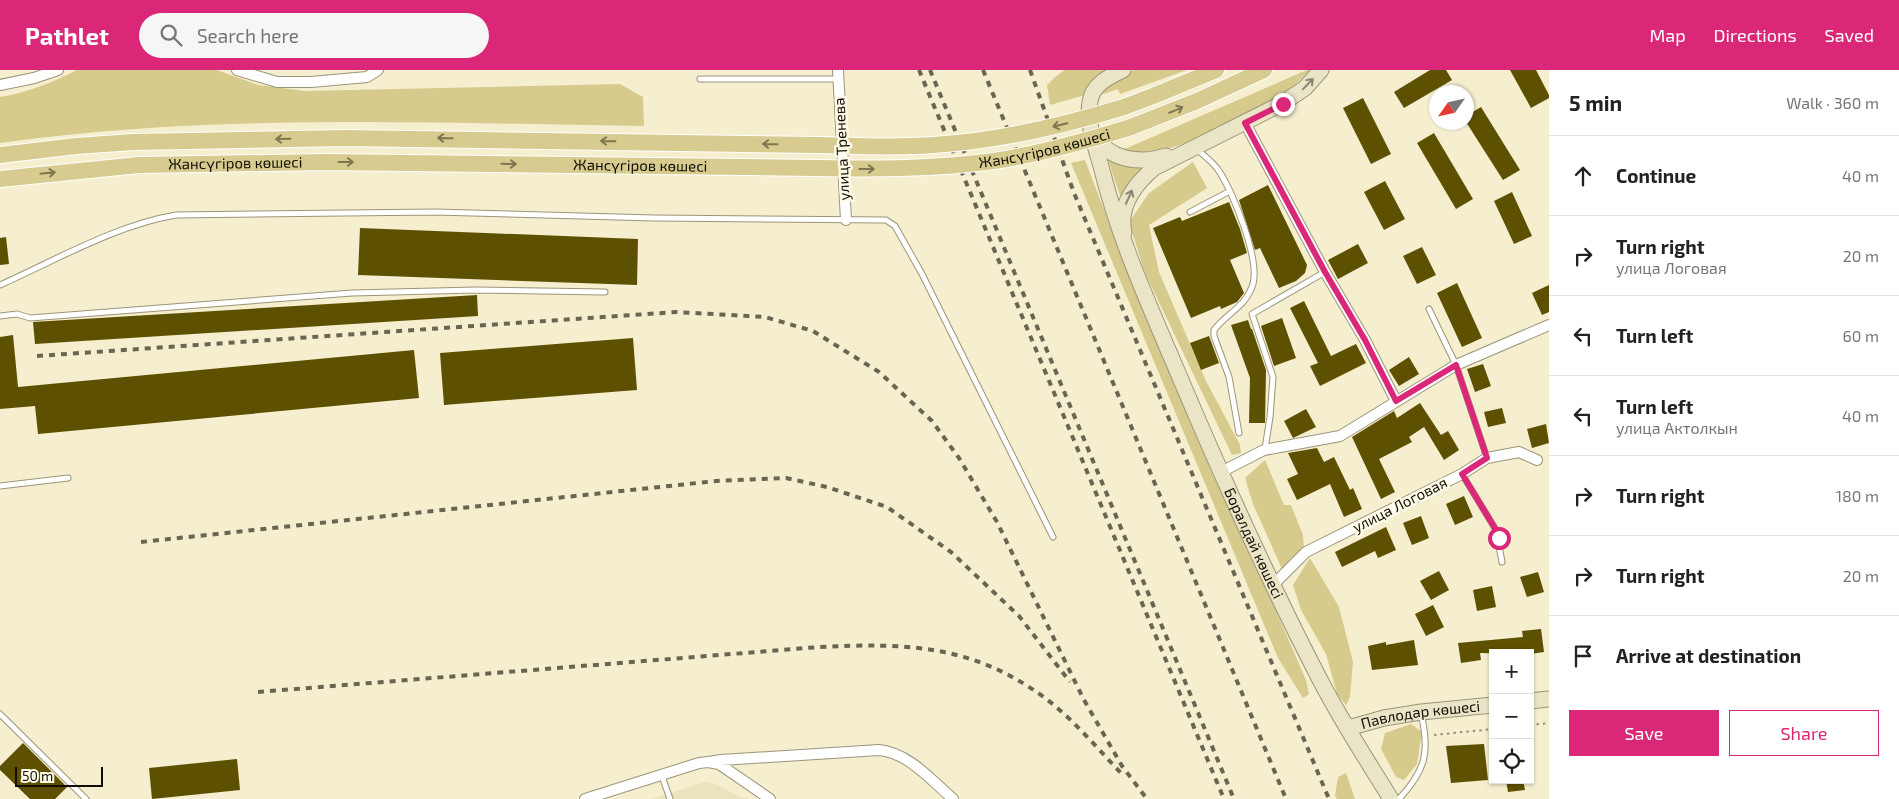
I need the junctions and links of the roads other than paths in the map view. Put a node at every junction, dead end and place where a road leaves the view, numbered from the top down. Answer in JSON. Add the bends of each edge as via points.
{"nodes":[{"id":1,"x":58,"y":70,"type":"edge"},
{"id":2,"x":237,"y":70,"type":"edge"},
{"id":3,"x":378,"y":70,"type":"edge"},
{"id":4,"x":1123,"y":70,"type":"edge"},
{"id":5,"x":1216,"y":70,"type":"edge"},
{"id":6,"x":1264,"y":70,"type":"edge"},
{"id":7,"x":1321,"y":70,"type":"edge"},
{"id":8,"x":31,"y":74,"type":"edge"},
{"id":9,"x":839,"y":74,"type":"edge"},
{"id":10,"x":700,"y":79,"type":"dead end"},
{"id":11,"x":0,"y":85,"type":"edge"},
{"id":12,"x":1245,"y":123,"type":"junction"},
{"id":13,"x":1093,"y":130,"type":"junction"},
{"id":14,"x":1195,"y":147,"type":"junction"},
{"id":15,"x":0,"y":155,"type":"edge"},
{"id":16,"x":0,"y":179,"type":"edge"},
{"id":17,"x":1230,"y":191,"type":"junction"},
{"id":18,"x":1190,"y":212,"type":"dead end"},
{"id":19,"x":846,"y":220,"type":"junction"},
{"id":20,"x":1325,"y":272,"type":"junction"},
{"id":21,"x":1138,"y":278,"type":"junction"},
{"id":22,"x":0,"y":285,"type":"edge"},
{"id":23,"x":605,"y":292,"type":"dead end"},
{"id":24,"x":1429,"y":309,"type":"dead end"},
{"id":25,"x":0,"y":316,"type":"edge"},
{"id":26,"x":1549,"y":325,"type":"edge"},
{"id":27,"x":1456,"y":365,"type":"junction"},
{"id":28,"x":1396,"y":401,"type":"junction"},
{"id":29,"x":1239,"y":433,"type":"dead end"},
{"id":30,"x":1264,"y":450,"type":"junction"},
{"id":31,"x":1487,"y":458,"type":"junction"},
{"id":32,"x":1537,"y":460,"type":"dead end"},
{"id":33,"x":1221,"y":472,"type":"junction"},
{"id":34,"x":1462,"y":474,"type":"junction"},
{"id":35,"x":68,"y":478,"type":"dead end"},
{"id":36,"x":0,"y":486,"type":"edge"},
{"id":37,"x":1053,"y":537,"type":"dead end"},
{"id":38,"x":1502,"y":562,"type":"dead end"},
{"id":39,"x":1273,"y":586,"type":"junction"},
{"id":40,"x":1549,"y":699,"type":"edge"},
{"id":41,"x":1534,"y":701,"type":"edge"},
{"id":42,"x":1489,"y":705,"type":"edge"},
{"id":43,"x":1421,"y":712,"type":"junction"},
{"id":44,"x":0,"y":714,"type":"edge"},
{"id":45,"x":1348,"y":728,"type":"junction"},
{"id":46,"x":708,"y":762,"type":"junction"},
{"id":47,"x":662,"y":776,"type":"junction"},
{"id":48,"x":86,"y":799,"type":"edge"},
{"id":49,"x":586,"y":799,"type":"edge"},
{"id":50,"x":670,"y":799,"type":"edge"},
{"id":51,"x":770,"y":799,"type":"edge"},
{"id":52,"x":953,"y":799,"type":"edge"},
{"id":53,"x":1391,"y":799,"type":"edge"},
{"id":54,"x":1399,"y":799,"type":"edge"}],
"edges":[{"from":1,"to":8,"type":"street"},
{"from":2,"to":3,"type":"street","via":[[277,82],[367,76]]},
{"from":4,"to":13,"type":"main road","via":[[1100,84],[1092,95],[1089,108]]},
{"from":5,"to":15,"type":"main road","name":"Жансүгіров көшесі","one_way":true,"bridge":true,"via":[[1170,90],[1060,126],[975,141],[911,146],[345,138],[133,142]]},
{"from":16,"to":6,"type":"main road","name":"Жансүгіров көшесі","one_way":true,"bridge":true,"via":[[139,165],[326,162],[902,168],[993,161],[1062,147],[1131,127]]},
{"from":12,"to":7,"type":"main road","one_way":true,"via":[[1296,95]]},
{"from":8,"to":11,"type":"street"},
{"from":9,"to":10,"type":"lane","name":"улица Тренева"},
{"from":9,"to":19,"type":"street","name":"улица Тренева"},
{"from":12,"to":14,"type":"main road"},
{"from":12,"to":20,"type":"street"},
{"from":13,"to":14,"type":"main road","via":[[1101,145],[1130,160],[1153,160]]},
{"from":13,"to":21,"type":"main road","via":[[1112,211]]},
{"from":14,"to":17,"type":"lane","via":[[1215,166]]},
{"from":21,"to":14,"type":"main road","one_way":true,"via":[[1123,226],[1130,194],[1154,168]]},
{"from":17,"to":18,"type":"lane"},
{"from":17,"to":29,"type":"lane","via":[[1253,254],[1255,269],[1253,285],[1245,300],[1214,330],[1229,377]]},
{"from":19,"to":22,"type":"lane","via":[[435,212],[176,215],[120,230]]},
{"from":19,"to":37,"type":"lane","via":[[886,220],[895,226]]},
{"from":20,"to":28,"type":"street"},
{"from":20,"to":30,"type":"lane","via":[[1252,314],[1273,378]]},
{"from":21,"to":33,"type":"main road","name":"Боралдай көшесі"},
{"from":23,"to":25,"type":"lane","via":[[476,290],[352,293],[30,318],[17,314]]},
{"from":24,"to":27,"type":"lane"},
{"from":26,"to":27,"type":"street"},
{"from":27,"to":28,"type":"street"},
{"from":27,"to":31,"type":"lane"},
{"from":28,"to":30,"type":"street","via":[[1340,436]]},
{"from":30,"to":33,"type":"street"},
{"from":31,"to":32,"type":"street","name":"улица Логовая","via":[[1519,452]]},
{"from":31,"to":34,"type":"street","name":"улица Логовая"},
{"from":33,"to":39,"type":"main road","name":"Боралдай көшесі"},
{"from":34,"to":38,"type":"lane","via":[[1496,530]]},
{"from":34,"to":39,"type":"street","name":"улица Логовая","via":[[1306,552]]},
{"from":35,"to":36,"type":"lane"},
{"from":39,"to":45,"type":"main road","name":"Боралдай көшесі"},
{"from":40,"to":41,"type":"main road"},
{"from":42,"to":43,"type":"main road","name":"Павлодар көшесі"},
{"from":43,"to":45,"type":"main road","name":"Павлодар көшесі"},
{"from":43,"to":54,"type":"lane","via":[[1426,736],[1423,766]]},
{"from":44,"to":48,"type":"lane"},
{"from":45,"to":53,"type":"main road","name":"Боралдай көшесі"},
{"from":46,"to":47,"type":"street"},
{"from":46,"to":51,"type":"street","via":[[719,764]]},
{"from":46,"to":52,"type":"street","via":[[892,751],[905,757]]},
{"from":47,"to":49,"type":"street"},
{"from":47,"to":50,"type":"lane"}]}
